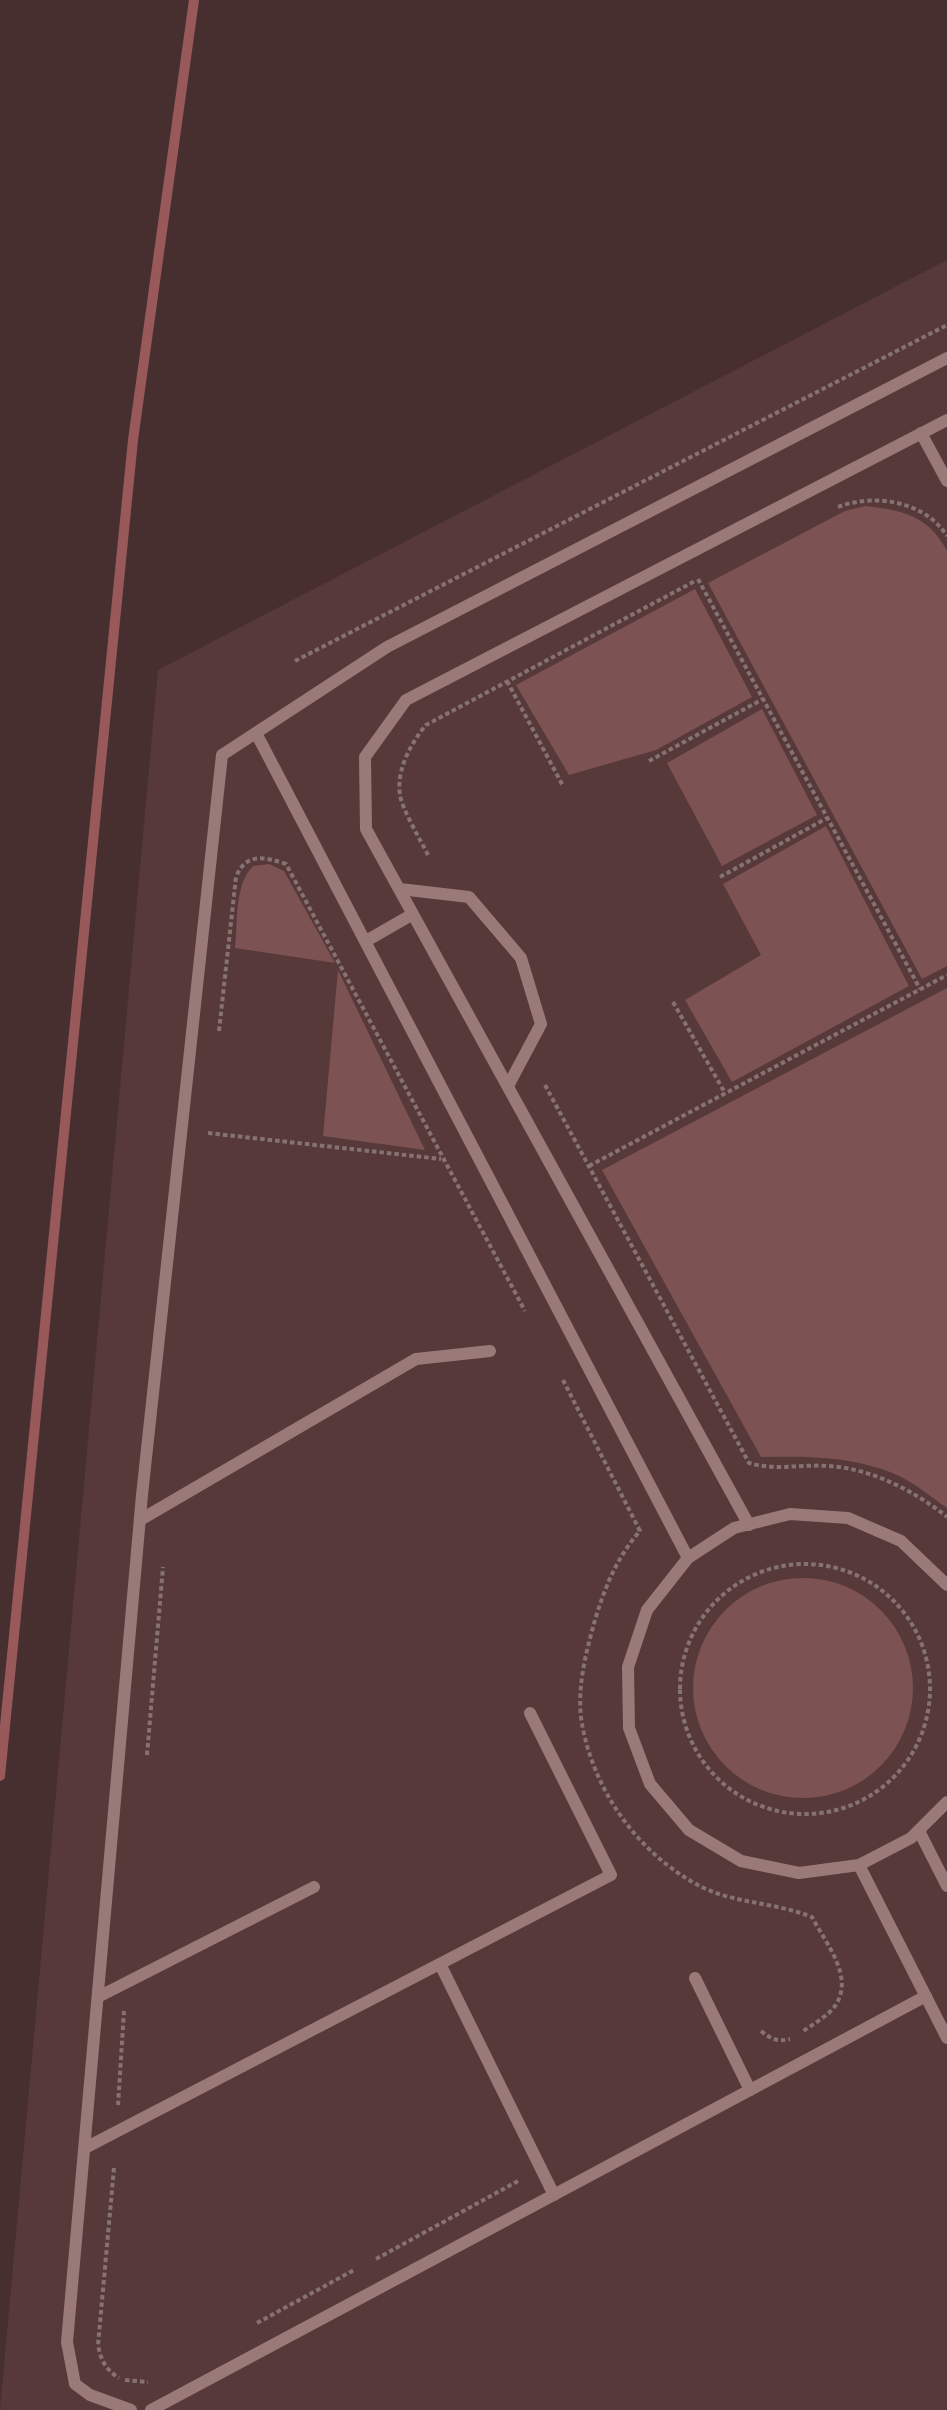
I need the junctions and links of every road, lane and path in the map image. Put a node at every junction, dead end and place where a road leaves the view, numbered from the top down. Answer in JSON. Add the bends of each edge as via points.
{"nodes":[{"id":1,"x":947,"y":325,"type":"edge"},
{"id":2,"x":947,"y":358,"type":"edge"},
{"id":3,"x":947,"y":420,"type":"edge"},
{"id":4,"x":921,"y":433,"type":"junction"},
{"id":5,"x":947,"y":481,"type":"edge"},
{"id":6,"x":832,"y":509,"type":"dead end"},
{"id":7,"x":947,"y":536,"type":"edge"},
{"id":8,"x":708,"y":574,"type":"dead end"},
{"id":9,"x":698,"y":579,"type":"junction"},
{"id":10,"x":295,"y":661,"type":"dead end"},
{"id":11,"x":507,"y":681,"type":"junction"},
{"id":12,"x":763,"y":699,"type":"junction"},
{"id":13,"x":256,"y":733,"type":"junction"},
{"id":14,"x":649,"y":761,"type":"dead end"},
{"id":15,"x":563,"y":786,"type":"dead end"},
{"id":16,"x":827,"y":818,"type":"junction"},
{"id":17,"x":428,"y":855,"type":"dead end"},
{"id":18,"x":720,"y":877,"type":"dead end"},
{"id":19,"x":400,"y":889,"type":"junction"},
{"id":20,"x":414,"y":914,"type":"junction"},
{"id":21,"x":366,"y":941,"type":"junction"},
{"id":22,"x":228,"y":953,"type":"dead end"},
{"id":23,"x":947,"y":975,"type":"edge"},
{"id":24,"x":920,"y":989,"type":"junction"},
{"id":25,"x":673,"y":1002,"type":"dead end"},
{"id":26,"x":545,"y":1085,"type":"dead end"},
{"id":27,"x":508,"y":1086,"type":"junction"},
{"id":28,"x":725,"y":1093,"type":"junction"},
{"id":29,"x":208,"y":1133,"type":"dead end"},
{"id":30,"x":442,"y":1160,"type":"junction"},
{"id":31,"x":589,"y":1166,"type":"junction"},
{"id":32,"x":525,"y":1311,"type":"dead end"},
{"id":33,"x":490,"y":1351,"type":"dead end"},
{"id":34,"x":563,"y":1380,"type":"dead end"},
{"id":35,"x":947,"y":1517,"type":"edge"},
{"id":36,"x":140,"y":1520,"type":"junction"},
{"id":37,"x":749,"y":1525,"type":"junction"},
{"id":38,"x":688,"y":1558,"type":"junction"},
{"id":39,"x":772,"y":1566,"type":"joint"},
{"id":40,"x":164,"y":1568,"type":"dead end"},
{"id":41,"x":946,"y":1581,"type":"edge"},
{"id":42,"x":530,"y":1713,"type":"dead end"},
{"id":43,"x":147,"y":1755,"type":"dead end"},
{"id":44,"x":947,"y":1802,"type":"edge"},
{"id":45,"x":919,"y":1831,"type":"junction"},
{"id":46,"x":859,"y":1865,"type":"junction"},
{"id":47,"x":947,"y":1886,"type":"edge"},
{"id":48,"x":314,"y":1887,"type":"dead end"},
{"id":49,"x":440,"y":1964,"type":"junction"},
{"id":50,"x":695,"y":1978,"type":"dead end"},
{"id":51,"x":926,"y":1996,"type":"junction"},
{"id":52,"x":98,"y":1997,"type":"junction"},
{"id":53,"x":124,"y":2011,"type":"dead end"},
{"id":54,"x":761,"y":2031,"type":"dead end"},
{"id":55,"x":947,"y":2038,"type":"edge"},
{"id":56,"x":750,"y":2090,"type":"junction"},
{"id":57,"x":118,"y":2110,"type":"dead end"},
{"id":58,"x":85,"y":2148,"type":"junction"},
{"id":59,"x":114,"y":2168,"type":"dead end"},
{"id":60,"x":518,"y":2181,"type":"dead end"},
{"id":61,"x":554,"y":2195,"type":"junction"},
{"id":62,"x":376,"y":2259,"type":"dead end"},
{"id":63,"x":354,"y":2270,"type":"dead end"},
{"id":64,"x":250,"y":2326,"type":"dead end"},
{"id":65,"x":158,"y":2377,"type":"dead end"},
{"id":66,"x":131,"y":2410,"type":"edge"},
{"id":67,"x":151,"y":2410,"type":"edge"}],
"edges":[{"from":1,"to":10,"type":"path"},
{"from":2,"to":13,"type":"street","via":[[387,647]]},
{"from":3,"to":4,"type":"street"},
{"from":4,"to":5,"type":"street"},
{"from":4,"to":19,"type":"street","via":[[406,700],[365,757],[366,829]]},
{"from":6,"to":7,"type":"path","via":[[853,501],[884,501],[914,508],[934,521]]},
{"from":8,"to":9,"type":"path"},
{"from":9,"to":11,"type":"path"},
{"from":9,"to":12,"type":"path"},
{"from":11,"to":15,"type":"path"},
{"from":11,"to":17,"type":"path","via":[[426,725],[412,741],[400,796]]},
{"from":12,"to":14,"type":"path"},
{"from":12,"to":16,"type":"path"},
{"from":13,"to":21,"type":"street"},
{"from":13,"to":36,"type":"street","via":[[222,755]]},
{"from":16,"to":18,"type":"path"},
{"from":16,"to":24,"type":"path"},
{"from":19,"to":20,"type":"street"},
{"from":19,"to":27,"type":"street","via":[[469,897],[521,958],[541,1024]]},
{"from":20,"to":21,"type":"street"},
{"from":20,"to":27,"type":"street"},
{"from":21,"to":38,"type":"street"},
{"from":22,"to":30,"type":"path","via":[[236,877],[241,866],[260,857],[286,864]]},
{"from":23,"to":24,"type":"path"},
{"from":24,"to":28,"type":"path"},
{"from":25,"to":28,"type":"path"},
{"from":26,"to":31,"type":"path"},
{"from":27,"to":37,"type":"street"},
{"from":28,"to":31,"type":"path"},
{"from":29,"to":30,"type":"path"},
{"from":30,"to":32,"type":"path"},
{"from":31,"to":35,"type":"path","via":[[749,1463],[768,1469],[830,1466],[865,1473],[905,1489]]},
{"from":33,"to":36,"type":"street","via":[[416,1359]]},
{"from":34,"to":54,"type":"path","via":[[640,1531],[606,1586],[588,1644],[581,1686],[582,1722],[591,1759],[616,1812],[657,1858],[698,1886],[812,1917],[843,1976],[842,1993],[834,2008],[795,2037],[781,2041]]},
{"from":36,"to":52,"type":"street"},
{"from":37,"to":38,"type":"street","via":[[734,1528]]},
{"from":37,"to":41,"type":"street","via":[[790,1514],[848,1518],[901,1541]]},
{"from":38,"to":46,"type":"street","via":[[647,1610],[628,1667],[629,1728],[650,1784],[689,1830],[741,1861],[799,1873]]},
{"from":39,"to":39,"type":"path","via":[[812,1562],[854,1572],[890,1594],[916,1628],[930,1669],[929,1712],[914,1752],[887,1786],[850,1808],[808,1815],[765,1809],[728,1789],[700,1760],[683,1724],[679,1684],[687,1645],[706,1610],[736,1583]]},
{"from":40,"to":43,"type":"path"},
{"from":42,"to":49,"type":"street","via":[[611,1875]]},
{"from":44,"to":45,"type":"street"},
{"from":45,"to":46,"type":"street"},
{"from":45,"to":47,"type":"street"},
{"from":46,"to":51,"type":"street"},
{"from":48,"to":52,"type":"street"},
{"from":49,"to":58,"type":"street"},
{"from":49,"to":61,"type":"street"},
{"from":50,"to":56,"type":"street"},
{"from":51,"to":55,"type":"street"},
{"from":51,"to":56,"type":"street"},
{"from":52,"to":58,"type":"street"},
{"from":53,"to":57,"type":"path"},
{"from":56,"to":61,"type":"street"},
{"from":58,"to":66,"type":"street","via":[[67,2342],[75,2384],[90,2395]]},
{"from":59,"to":65,"type":"path","via":[[98,2345],[101,2361],[110,2373],[123,2380],[147,2382]]},
{"from":60,"to":62,"type":"path"},
{"from":61,"to":67,"type":"street"},
{"from":63,"to":64,"type":"path"}]}
